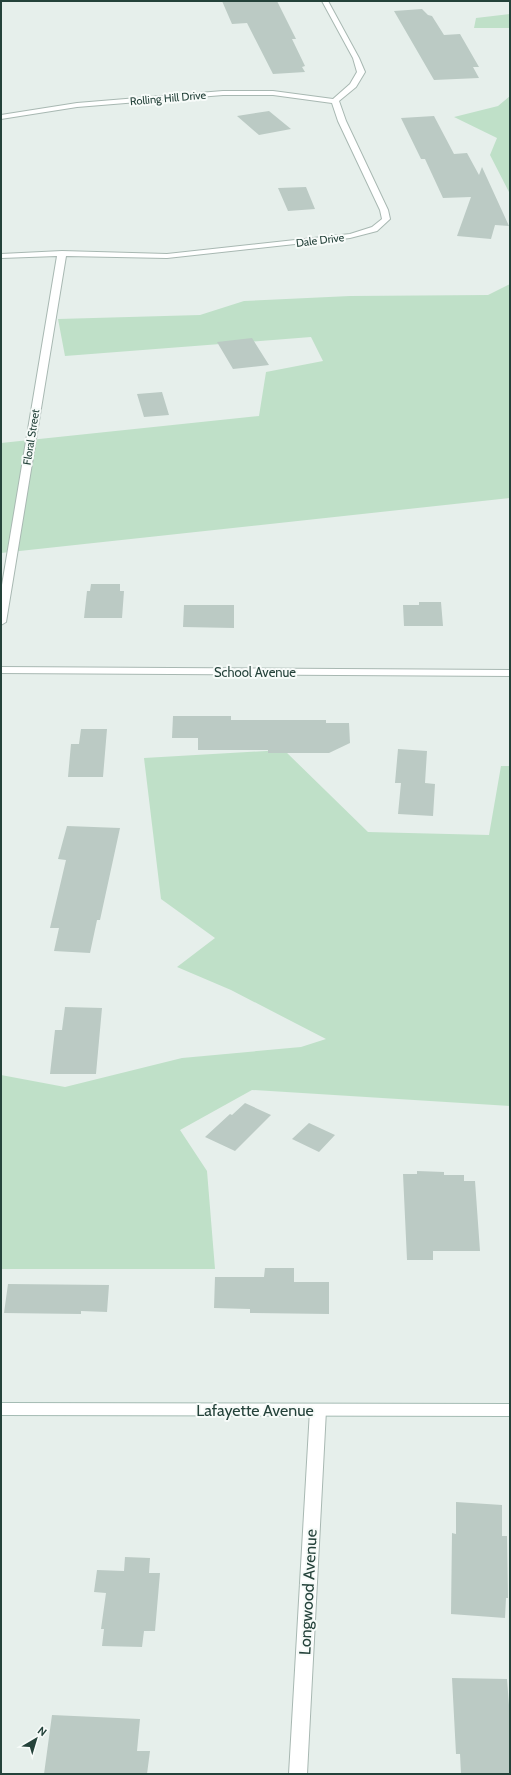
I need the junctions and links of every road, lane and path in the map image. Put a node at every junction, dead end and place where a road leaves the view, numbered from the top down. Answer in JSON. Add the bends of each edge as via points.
{"nodes":[{"id":1,"x":325,"y":1,"type":"edge"},
{"id":2,"x":336,"y":101,"type":"junction"},
{"id":3,"x":1,"y":117,"type":"edge"},
{"id":4,"x":62,"y":253,"type":"junction"},
{"id":5,"x":1,"y":256,"type":"edge"},
{"id":6,"x":1,"y":622,"type":"edge"},
{"id":7,"x":1,"y":670,"type":"edge"},
{"id":8,"x":510,"y":673,"type":"edge"},
{"id":9,"x":1,"y":1409,"type":"edge"},
{"id":10,"x":318,"y":1410,"type":"junction"},
{"id":11,"x":510,"y":1410,"type":"edge"},
{"id":12,"x":298,"y":1774,"type":"edge"}],
"edges":[{"from":1,"to":2,"type":"street","via":[[361,72],[353,85]]},
{"from":2,"to":3,"type":"street","name":"Rolling Hill Drive","via":[[273,93],[223,93],[77,105]]},
{"from":2,"to":4,"type":"street","name":"Dale Drive","via":[[342,121],[384,210],[386,219],[374,230],[326,240],[167,256]]},
{"from":4,"to":5,"type":"street","name":"Dale Drive"},
{"from":4,"to":6,"type":"street","name":"Floral Street"},
{"from":7,"to":8,"type":"street","name":"School Avenue"},
{"from":9,"to":10,"type":"street","name":"Lafayette Avenue"},
{"from":10,"to":11,"type":"street","name":"Lafayette Avenue"},
{"from":10,"to":12,"type":"street","name":"Longwood Avenue"}]}
